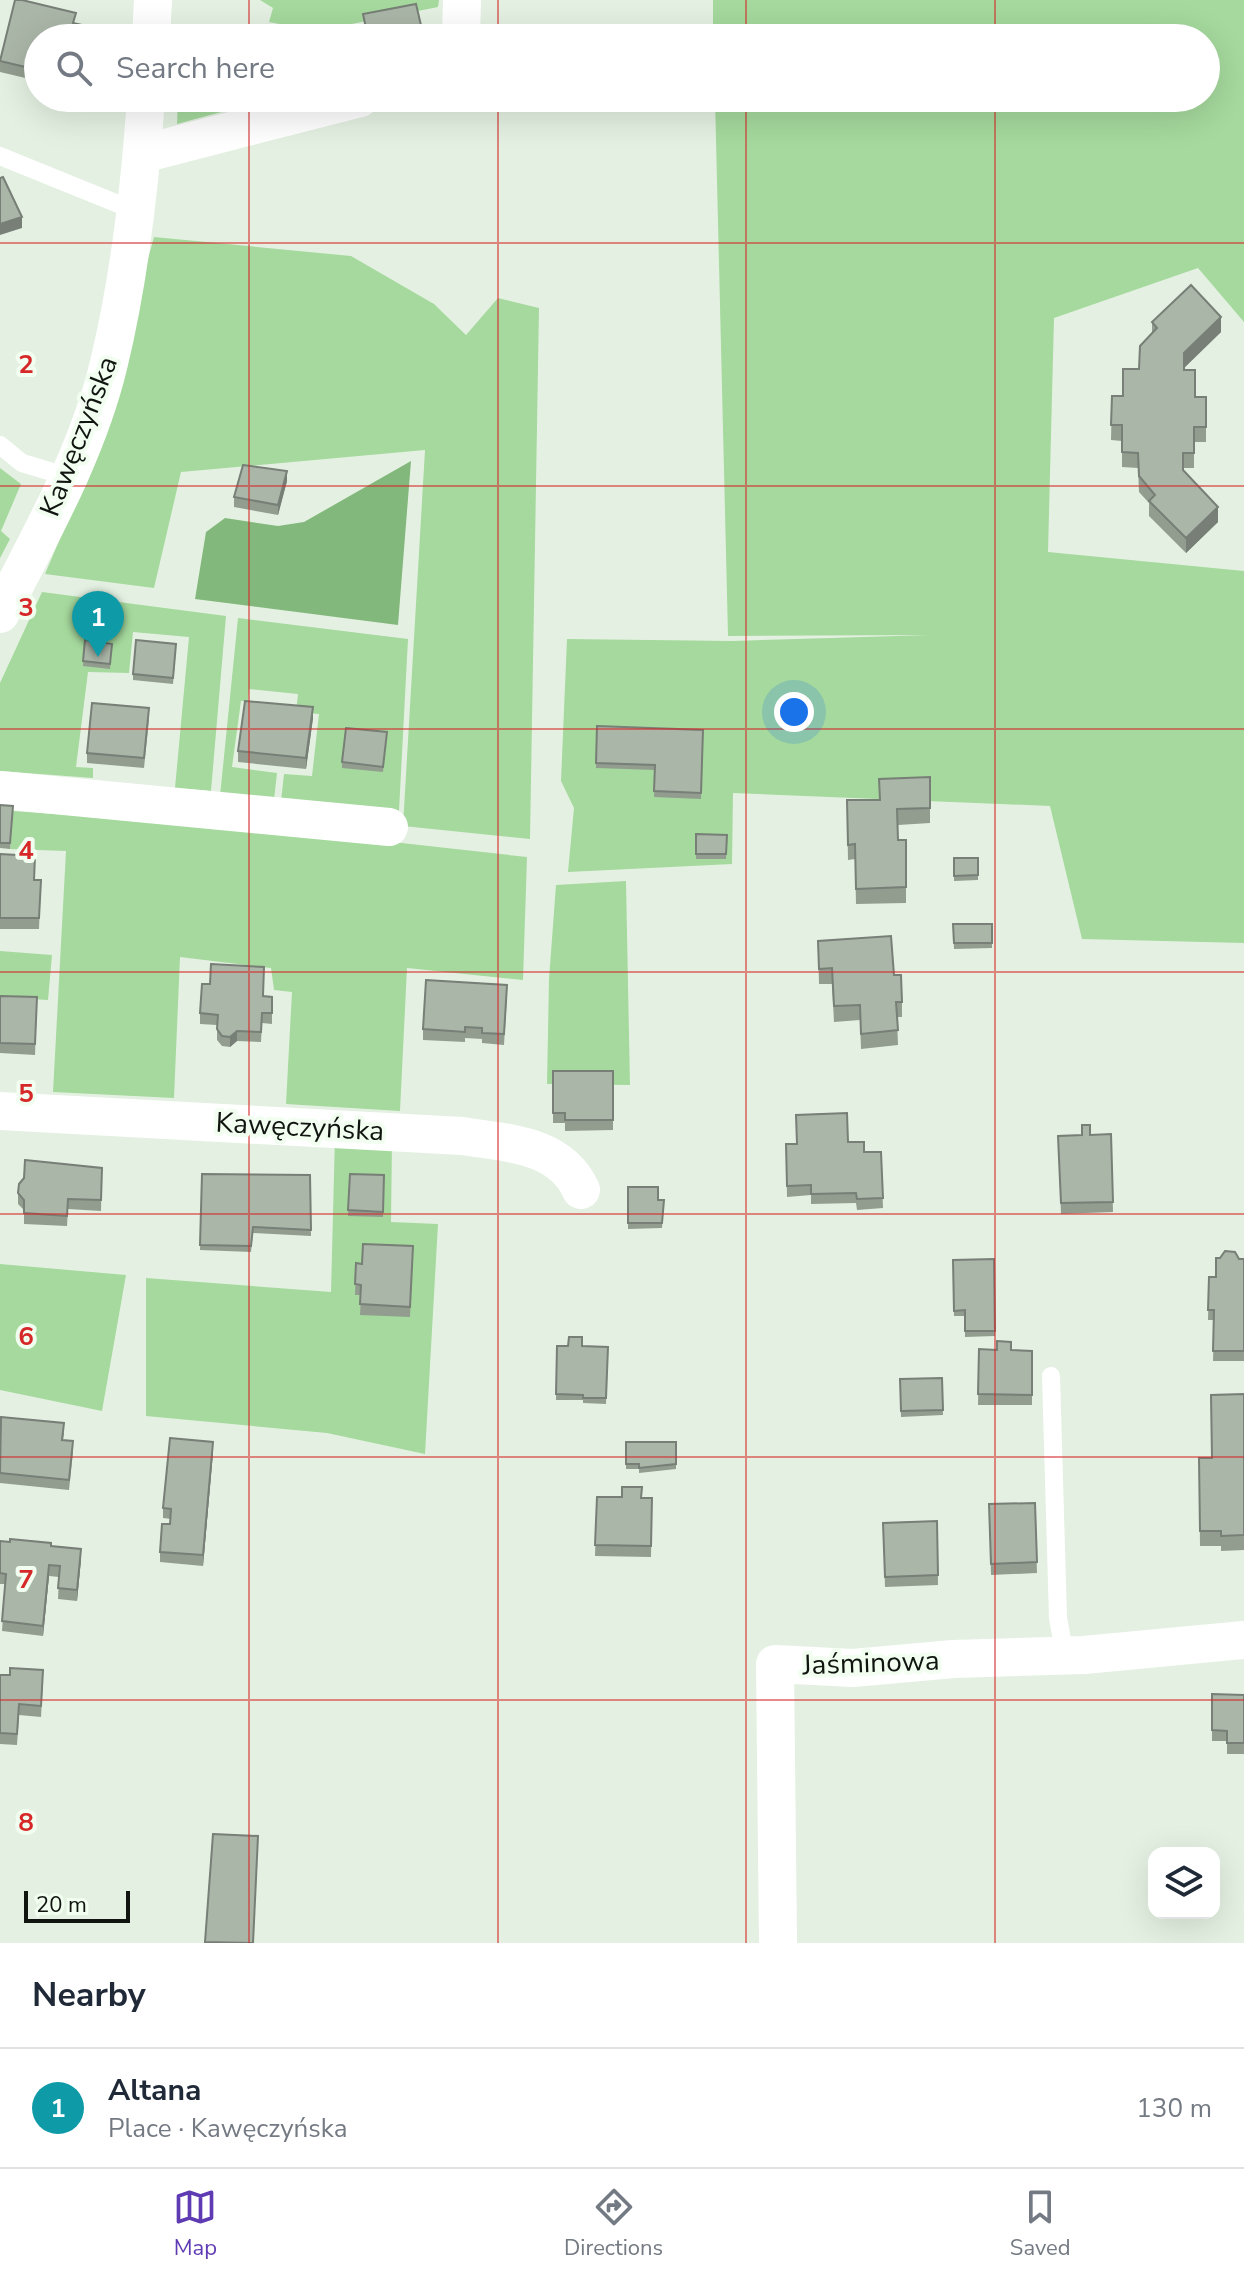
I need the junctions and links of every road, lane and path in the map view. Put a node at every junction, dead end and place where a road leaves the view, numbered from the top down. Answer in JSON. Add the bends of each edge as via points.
{"nodes":[{"id":1,"x":153,"y":0,"type":"edge"},
{"id":2,"x":462,"y":0,"type":"edge"},
{"id":3,"x":152,"y":24,"type":"edge"},
{"id":4,"x":461,"y":24,"type":"edge"},
{"id":5,"x":145,"y":112,"type":"edge"},
{"id":6,"x":306,"y":112,"type":"edge"},
{"id":7,"x":142,"y":154,"type":"junction"},
{"id":8,"x":0,"y":156,"type":"edge"},
{"id":9,"x":138,"y":212,"type":"junction"},
{"id":10,"x":0,"y":445,"type":"edge"},
{"id":11,"x":69,"y":477,"type":"junction"},
{"id":12,"x":0,"y":614,"type":"edge"},
{"id":13,"x":0,"y":790,"type":"edge"},
{"id":14,"x":389,"y":827,"type":"dead end"},
{"id":15,"x":0,"y":1111,"type":"edge"},
{"id":16,"x":581,"y":1190,"type":"dead end"},
{"id":17,"x":1051,"y":1376,"type":"dead end"},
{"id":18,"x":1244,"y":1640,"type":"edge"},
{"id":19,"x":1065,"y":1656,"type":"junction"},
{"id":20,"x":778,"y":1943,"type":"edge"}],
"edges":[{"from":1,"to":3,"type":"street"},
{"from":2,"to":4,"type":"street"},
{"from":5,"to":7,"type":"street","name":"Kawęczyńska"},
{"from":6,"to":7,"type":"street"},
{"from":7,"to":9,"type":"street","name":"Kawęczyńska"},
{"from":8,"to":9,"type":"lane"},
{"from":9,"to":11,"type":"street","name":"Kawęczyńska","via":[[109,366]]},
{"from":10,"to":11,"type":"lane","via":[[22,463]]},
{"from":11,"to":12,"type":"street","name":"Kawęczyńska"},
{"from":13,"to":14,"type":"street"},
{"from":15,"to":16,"type":"street","name":"Kawęczyńska","via":[[462,1136],[553,1156],[572,1170]]},
{"from":17,"to":19,"type":"lane","via":[[1058,1618]]},
{"from":18,"to":19,"type":"street","name":"Jaśminowa"},
{"from":19,"to":20,"type":"street","name":"Jaśminowa","via":[[853,1668],[775,1664]]}]}
